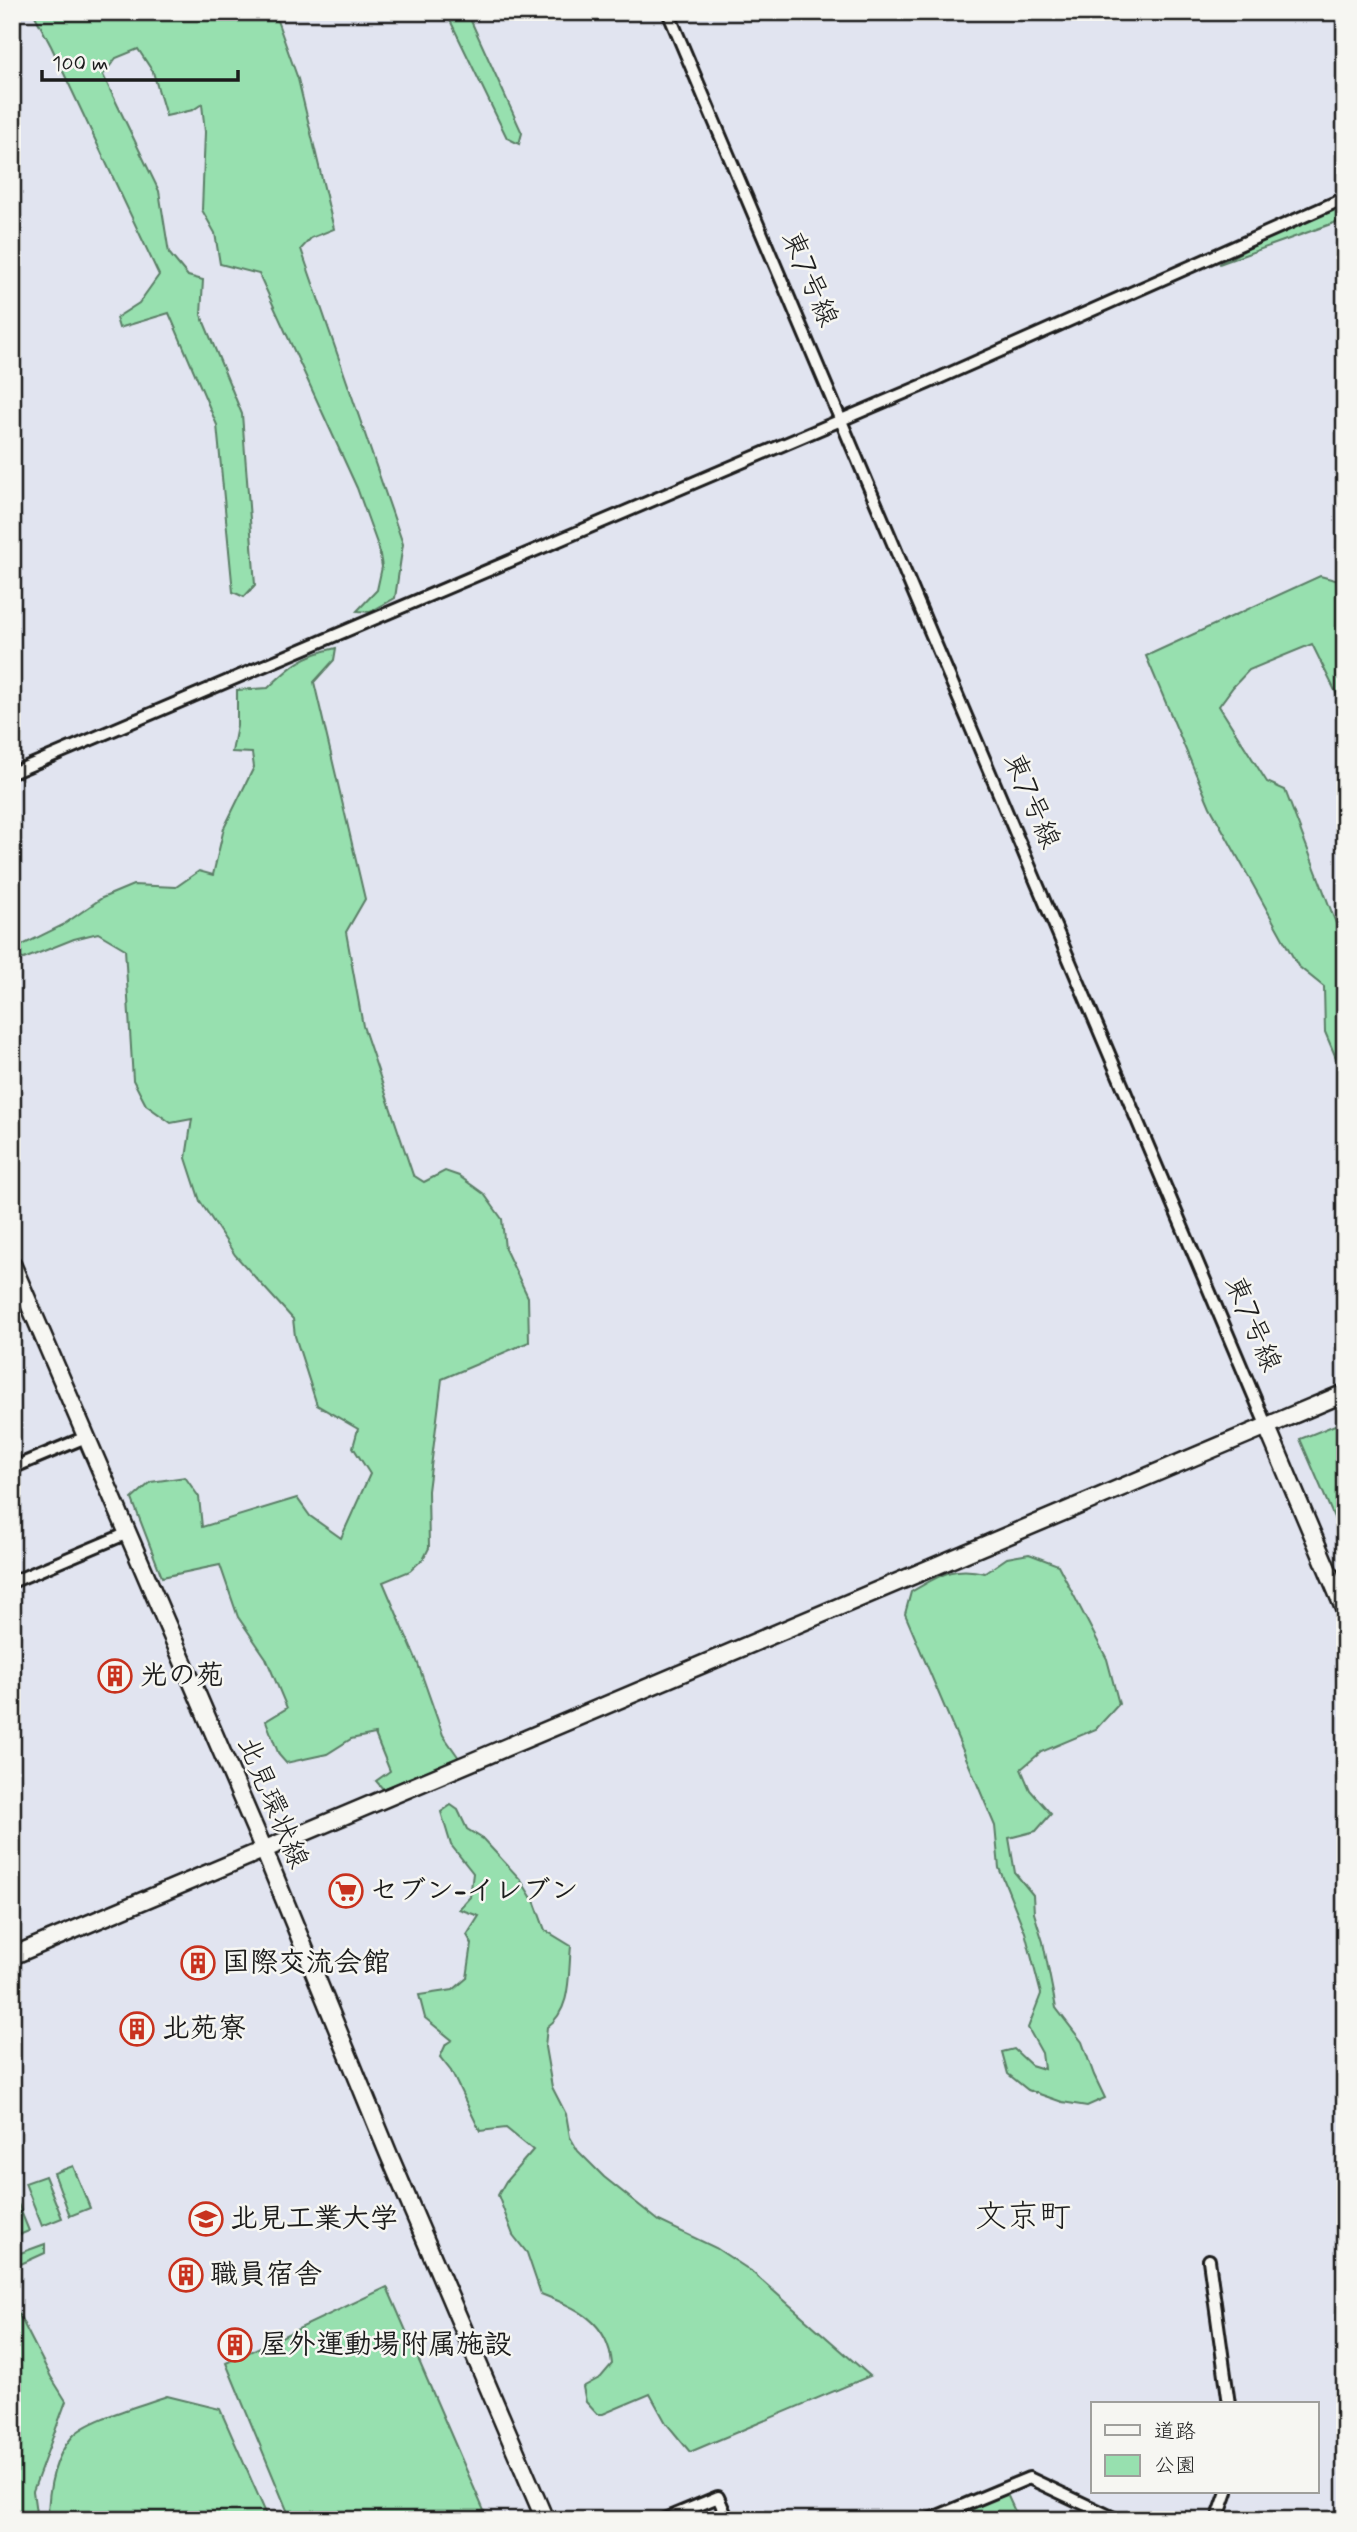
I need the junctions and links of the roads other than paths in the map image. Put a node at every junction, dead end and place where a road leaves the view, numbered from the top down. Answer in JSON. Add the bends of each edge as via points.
{"nodes":[{"id":1,"x":668,"y":12,"type":"edge"},
{"id":2,"x":1345,"y":198,"type":"edge"},
{"id":3,"x":841,"y":421,"type":"junction"},
{"id":4,"x":12,"y":773,"type":"edge"},
{"id":5,"x":13,"y":1270,"type":"edge"},
{"id":6,"x":1345,"y":1393,"type":"edge"},
{"id":7,"x":1267,"y":1427,"type":"junction"},
{"id":8,"x":86,"y":1437,"type":"junction"},
{"id":9,"x":12,"y":1468,"type":"edge"},
{"id":10,"x":128,"y":1532,"type":"junction"},
{"id":11,"x":12,"y":1582,"type":"edge"},
{"id":12,"x":1345,"y":1611,"type":"edge"},
{"id":13,"x":264,"y":1850,"type":"junction"},
{"id":14,"x":12,"y":1956,"type":"edge"},
{"id":15,"x":1209,"y":2260,"type":"dead end"},
{"id":16,"x":1229,"y":2402,"type":"edge"},
{"id":17,"x":1226,"y":2494,"type":"edge"},
{"id":18,"x":545,"y":2520,"type":"edge"},
{"id":19,"x":662,"y":2520,"type":"edge"},
{"id":20,"x":728,"y":2520,"type":"edge"},
{"id":21,"x":928,"y":2520,"type":"edge"},
{"id":22,"x":1118,"y":2520,"type":"edge"},
{"id":23,"x":1217,"y":2520,"type":"edge"}],
"edges":[{"from":1,"to":3,"type":"street","name":"東7号線"},
{"from":2,"to":3,"type":"street"},
{"from":3,"to":4,"type":"street"},
{"from":3,"to":7,"type":"street","name":"東7号線"},
{"from":5,"to":8,"type":"street","name":"北見環状線"},
{"from":6,"to":7,"type":"street"},
{"from":7,"to":12,"type":"street","name":"東7号線"},
{"from":7,"to":13,"type":"street"},
{"from":8,"to":9,"type":"street"},
{"from":8,"to":10,"type":"street","name":"北見環状線"},
{"from":10,"to":11,"type":"street"},
{"from":10,"to":13,"type":"street","name":"北見環状線"},
{"from":13,"to":14,"type":"street"},
{"from":13,"to":18,"type":"street","name":"北見環状線"},
{"from":15,"to":16,"type":"street"},
{"from":17,"to":23,"type":"street"},
{"from":19,"to":20,"type":"street","via":[[718,2497]]},
{"from":21,"to":22,"type":"street","via":[[1029,2478]]}]}
